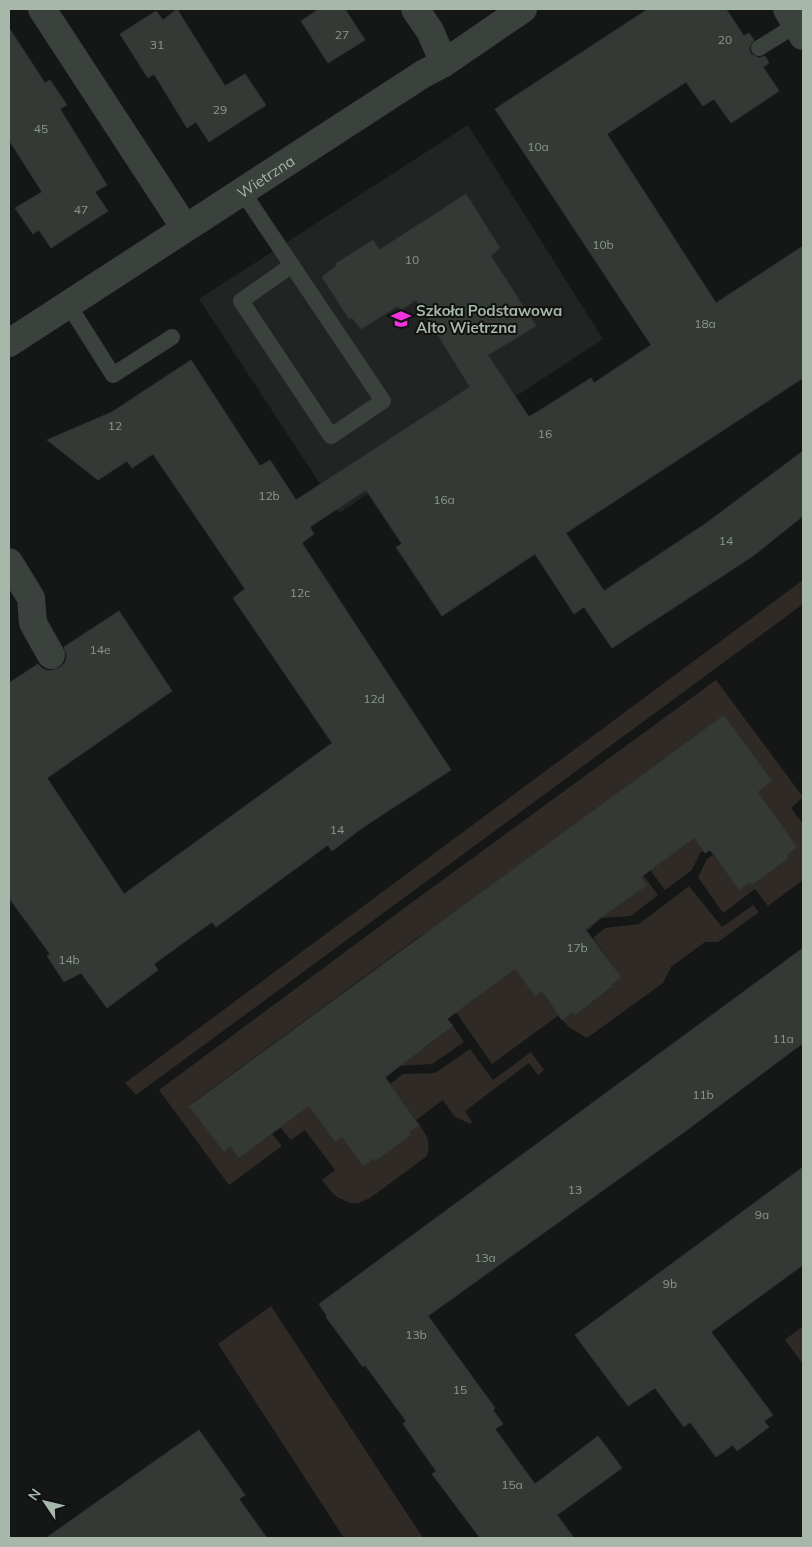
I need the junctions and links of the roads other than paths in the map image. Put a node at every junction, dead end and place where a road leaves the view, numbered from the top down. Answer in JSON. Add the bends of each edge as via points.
{"nodes":[{"id":1,"x":42,"y":9,"type":"edge"},
{"id":2,"x":416,"y":9,"type":"edge"},
{"id":3,"x":523,"y":9,"type":"edge"},
{"id":4,"x":796,"y":23,"type":"edge"},
{"id":5,"x":759,"y":48,"type":"dead end"},
{"id":6,"x":444,"y":63,"type":"junction"},
{"id":7,"x":242,"y":190,"type":"junction"},
{"id":8,"x":185,"y":228,"type":"junction"},
{"id":9,"x":292,"y":265,"type":"junction"},
{"id":10,"x":68,"y":304,"type":"junction"},
{"id":11,"x":172,"y":337,"type":"dead end"},
{"id":12,"x":9,"y":343,"type":"edge"},
{"id":13,"x":9,"y":562,"type":"edge"},
{"id":14,"x":51,"y":655,"type":"dead end"}],
"edges":[{"from":1,"to":8,"type":"street"},
{"from":2,"to":6,"type":"street","via":[[430,30]]},
{"from":3,"to":6,"type":"street","name":"Wietrzna"},
{"from":4,"to":5,"type":"lane"},
{"from":6,"to":7,"type":"street","name":"Wietrzna"},
{"from":7,"to":8,"type":"street","name":"Wietrzna"},
{"from":7,"to":9,"type":"lane"},
{"from":8,"to":10,"type":"street","name":"Wietrzna"},
{"from":9,"to":9,"type":"lane","via":[[241,300],[331,436],[383,401]]},
{"from":10,"to":11,"type":"lane","via":[[113,375]]},
{"from":10,"to":12,"type":"street","name":"Wietrzna"},
{"from":13,"to":14,"type":"street","via":[[30,598],[33,623]]}]}
